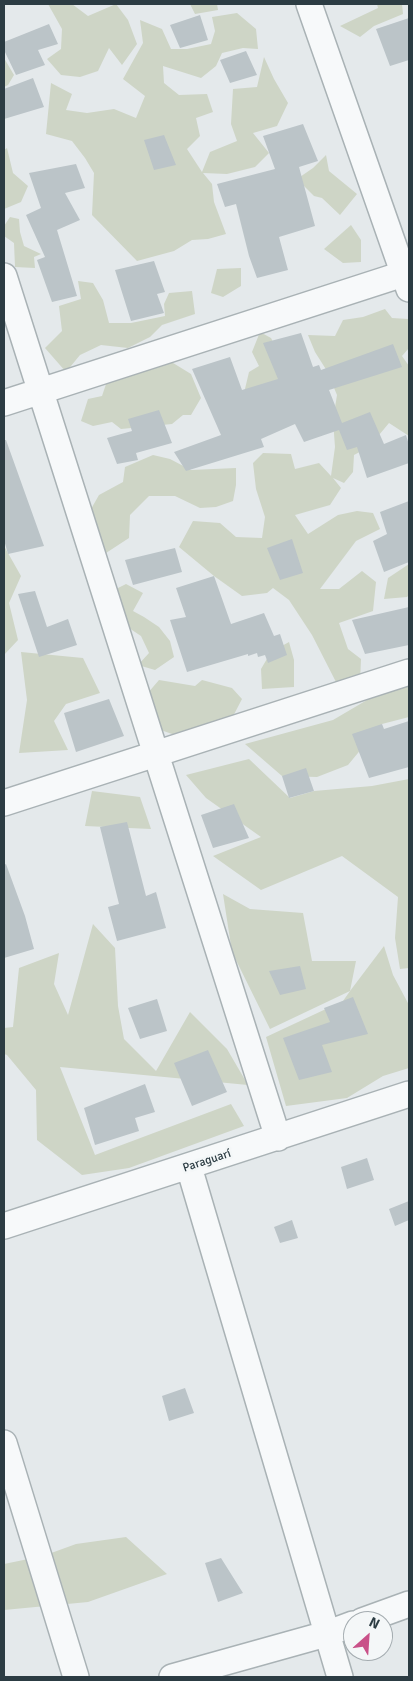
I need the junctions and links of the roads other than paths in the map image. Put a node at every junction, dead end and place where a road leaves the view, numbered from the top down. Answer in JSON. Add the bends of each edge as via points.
{"nodes":[{"id":1,"x":309,"y":4,"type":"edge"},
{"id":2,"x":4,"y":276,"type":"edge"},
{"id":3,"x":407,"y":278,"type":"edge"},
{"id":4,"x":41,"y":391,"type":"junction"},
{"id":5,"x":4,"y":403,"type":"edge"},
{"id":6,"x":409,"y":672,"type":"edge"},
{"id":7,"x":156,"y":754,"type":"junction"},
{"id":8,"x":4,"y":803,"type":"edge"},
{"id":9,"x":409,"y":1094,"type":"edge"},
{"id":10,"x":278,"y":1138,"type":"junction"},
{"id":11,"x":189,"y":1166,"type":"junction"},
{"id":12,"x":4,"y":1226,"type":"edge"},
{"id":13,"x":4,"y":1443,"type":"edge"},
{"id":14,"x":409,"y":1604,"type":"edge"},
{"id":15,"x":390,"y":1611,"type":"edge"},
{"id":16,"x":343,"y":1628,"type":"edge"},
{"id":17,"x":326,"y":1634,"type":"junction"},
{"id":18,"x":76,"y":1677,"type":"edge"},
{"id":19,"x":172,"y":1677,"type":"edge"},
{"id":20,"x":340,"y":1677,"type":"edge"}],
"edges":[{"from":1,"to":3,"type":"street"},
{"from":2,"to":4,"type":"street"},
{"from":3,"to":4,"type":"street"},
{"from":4,"to":5,"type":"street"},
{"from":4,"to":7,"type":"street"},
{"from":6,"to":7,"type":"street"},
{"from":7,"to":8,"type":"street"},
{"from":7,"to":10,"type":"street"},
{"from":9,"to":10,"type":"street","name":"Paraguarí"},
{"from":10,"to":11,"type":"street","name":"Paraguarí"},
{"from":11,"to":12,"type":"street","name":"Paraguarí"},
{"from":11,"to":17,"type":"street"},
{"from":13,"to":18,"type":"street"},
{"from":14,"to":15,"type":"street"},
{"from":16,"to":17,"type":"street"},
{"from":17,"to":19,"type":"street"},
{"from":17,"to":20,"type":"street"}]}
